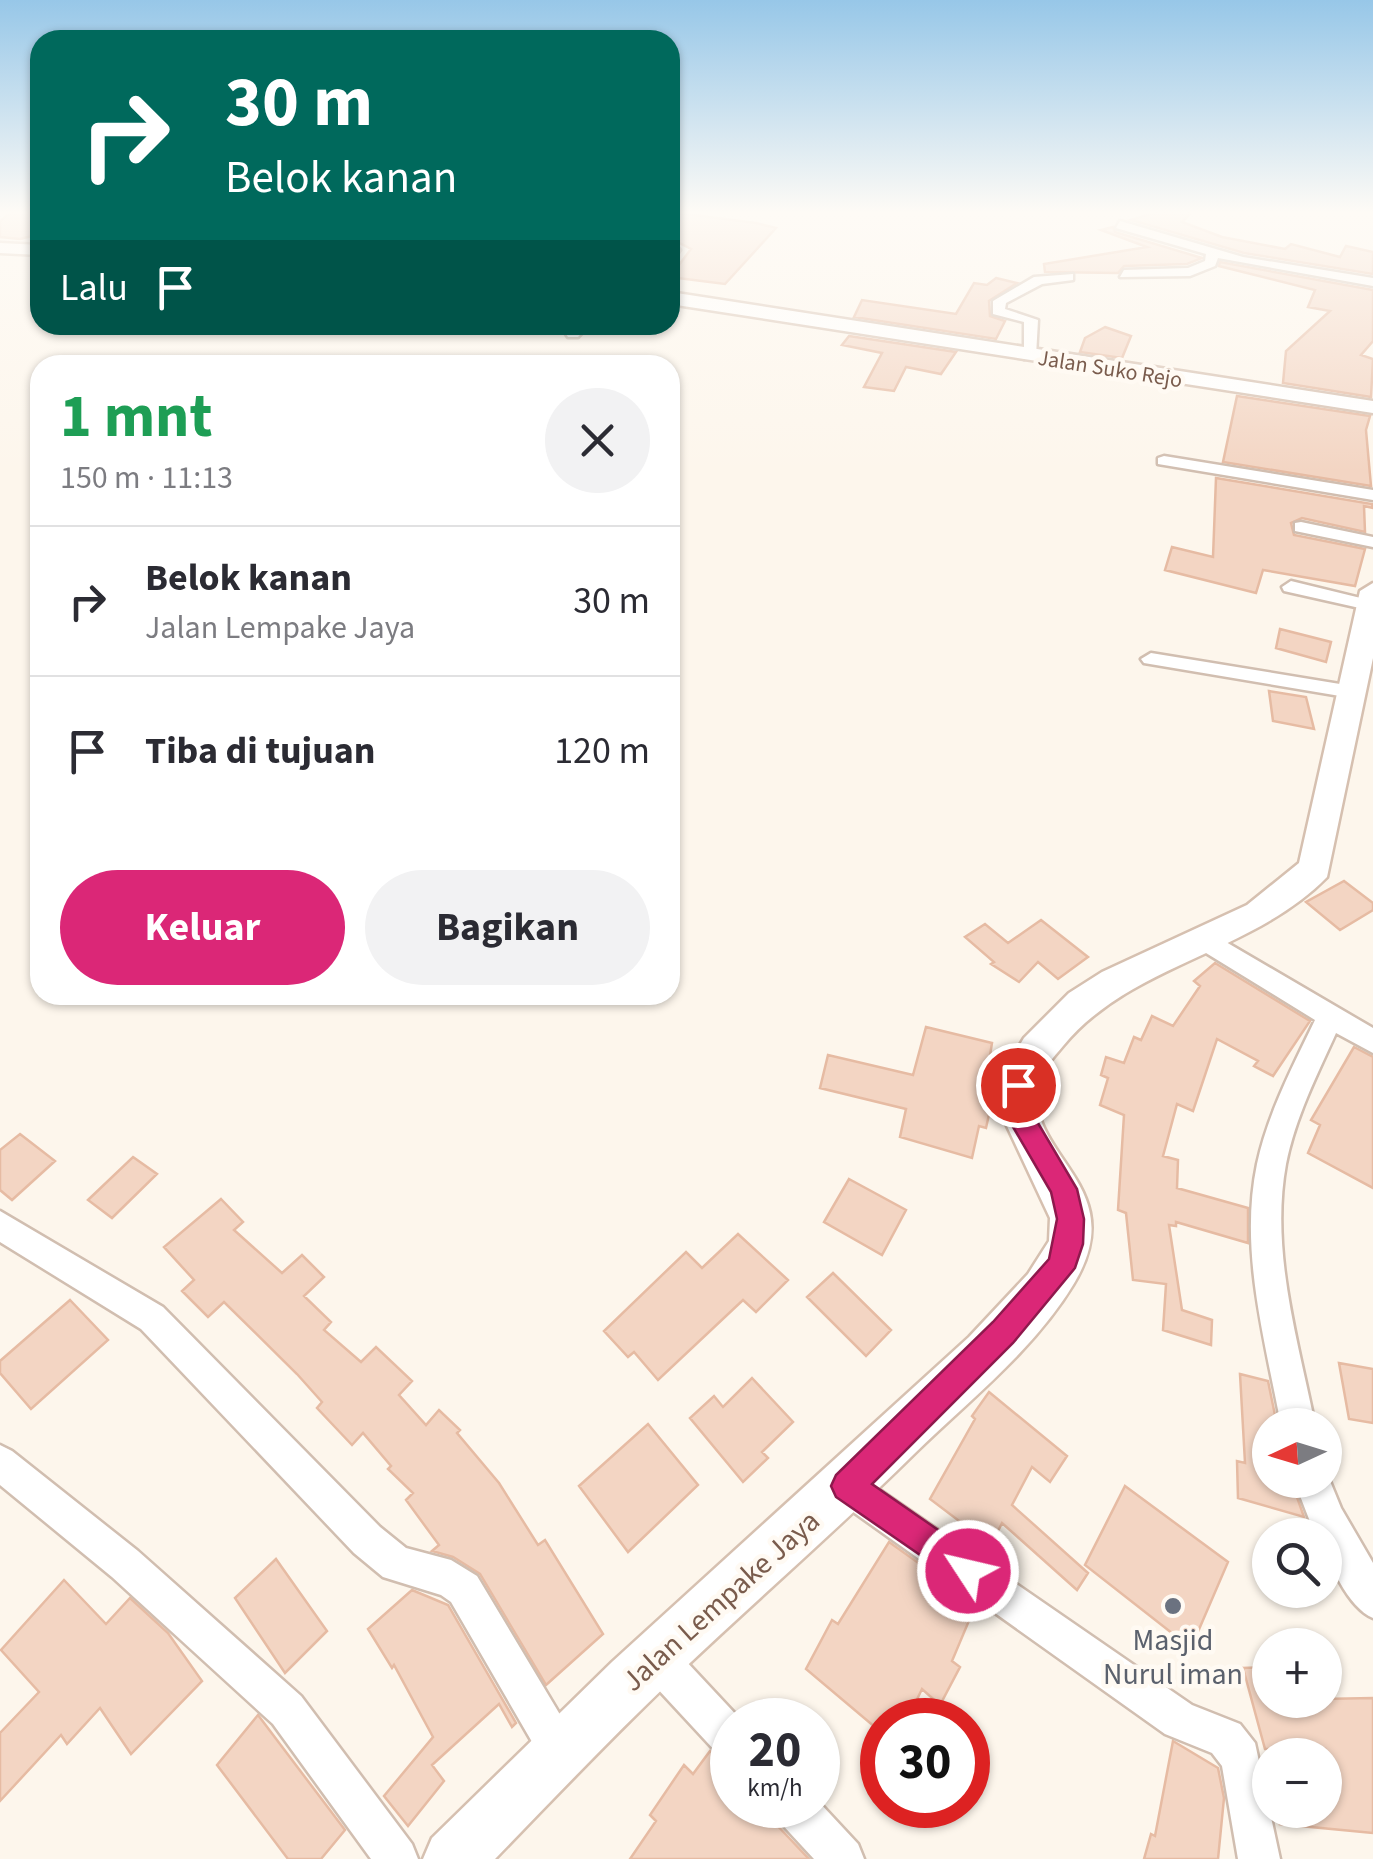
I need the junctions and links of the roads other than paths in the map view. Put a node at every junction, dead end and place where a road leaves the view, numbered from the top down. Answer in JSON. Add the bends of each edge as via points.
{"nodes":[{"id":1,"x":1004,"y":299,"type":"edge"},
{"id":2,"x":680,"y":300,"type":"edge"},
{"id":3,"x":1029,"y":356,"type":"junction"},
{"id":4,"x":1373,"y":407,"type":"edge"},
{"id":5,"x":1219,"y":453,"type":"dead end"},
{"id":6,"x":1164,"y":462,"type":"dead end"},
{"id":7,"x":1373,"y":479,"type":"edge"},
{"id":8,"x":1373,"y":495,"type":"edge"},
{"id":9,"x":1301,"y":527,"type":"dead end"},
{"id":10,"x":1373,"y":542,"type":"edge"},
{"id":11,"x":1290,"y":587,"type":"dead end"},
{"id":12,"x":1371,"y":599,"type":"edge"},
{"id":13,"x":1151,"y":659,"type":"dead end"},
{"id":14,"x":1352,"y":692,"type":"junction"},
{"id":15,"x":1202,"y":938,"type":"junction"},
{"id":16,"x":1329,"y":1018,"type":"junction"},
{"id":17,"x":1373,"y":1042,"type":"edge"},
{"id":18,"x":0,"y":1225,"type":"edge"},
{"id":19,"x":1295,"y":1408,"type":"edge"},
{"id":20,"x":0,"y":1462,"type":"edge"},
{"id":21,"x":848,"y":1486,"type":"junction"},
{"id":22,"x":1319,"y":1498,"type":"edge"},
{"id":23,"x":1373,"y":1598,"type":"edge"},
{"id":24,"x":656,"y":1658,"type":"junction"},
{"id":25,"x":710,"y":1716,"type":"edge"},
{"id":26,"x":560,"y":1752,"type":"junction"},
{"id":27,"x":814,"y":1828,"type":"edge"},
{"id":28,"x":396,"y":1859,"type":"edge"},
{"id":29,"x":453,"y":1859,"type":"edge"},
{"id":30,"x":843,"y":1859,"type":"edge"},
{"id":31,"x":1259,"y":1859,"type":"edge"}],
"edges":[{"from":1,"to":3,"type":"street","via":[[1000,312],[1030,320]]},
{"from":2,"to":3,"type":"street","name":"Jalan Suko Rejo"},
{"from":3,"to":4,"type":"street","name":"Jalan Suko Rejo"},
{"from":5,"to":7,"type":"street"},
{"from":6,"to":8,"type":"street"},
{"from":9,"to":10,"type":"street"},
{"from":11,"to":12,"type":"street"},
{"from":12,"to":14,"type":"street","name":"Jalan Lempake Jaya"},
{"from":13,"to":14,"type":"street"},
{"from":14,"to":15,"type":"street","name":"Jalan Lempake Jaya","via":[[1315,868],[1286,897]]},
{"from":15,"to":16,"type":"street"},
{"from":15,"to":21,"type":"street","name":"Jalan Lempake Jaya","via":[[1124,976],[1057,1026],[1026,1066],[1018,1085],[1022,1120],[1064,1189],[1070,1219],[1060,1268]]},
{"from":16,"to":17,"type":"street"},
{"from":16,"to":19,"type":"street","via":[[1271,1168],[1268,1258]]},
{"from":18,"to":26,"type":"street","via":[[152,1318],[396,1564],[451,1578],[464,1588]]},
{"from":20,"to":28,"type":"street","via":[[155,1589],[287,1710]]},
{"from":21,"to":24,"type":"street","name":"Jalan Lempake Jaya"},
{"from":21,"to":31,"type":"street","via":[[1180,1720],[1226,1738],[1241,1757]]},
{"from":22,"to":23,"type":"street"},
{"from":24,"to":25,"type":"street"},
{"from":24,"to":26,"type":"street","name":"Jalan Lempake Jaya"},
{"from":26,"to":29,"type":"street","name":"Jalan Lempake Jaya"},
{"from":27,"to":30,"type":"street"}]}
